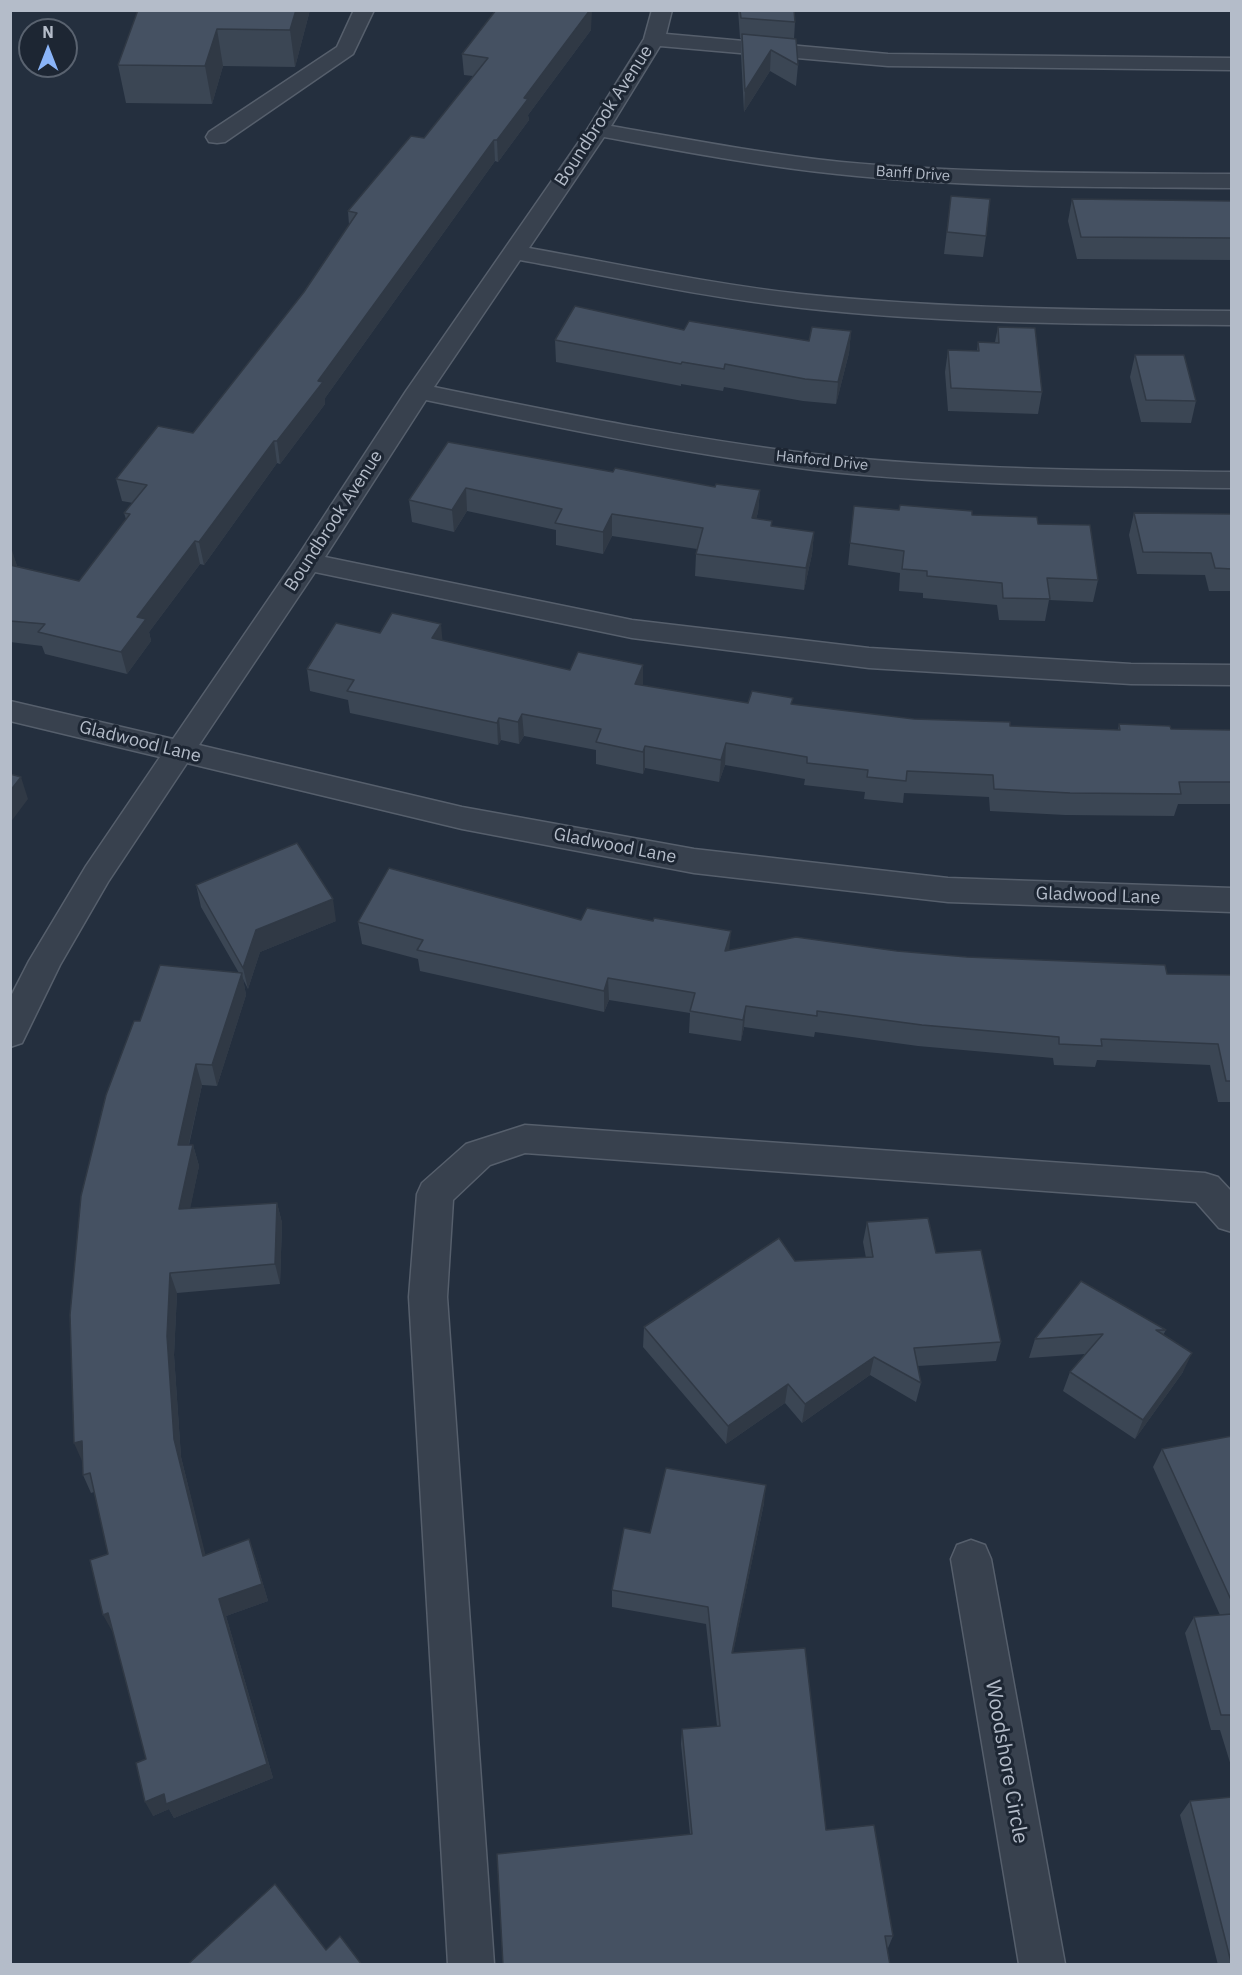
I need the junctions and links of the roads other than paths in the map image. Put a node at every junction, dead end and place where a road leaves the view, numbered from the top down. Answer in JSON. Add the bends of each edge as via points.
{"nodes":[{"id":1,"x":363,"y":10,"type":"edge"},
{"id":2,"x":662,"y":10,"type":"edge"},
{"id":3,"x":654,"y":39,"type":"junction"},
{"id":4,"x":1232,"y":64,"type":"edge"},
{"id":5,"x":598,"y":130,"type":"junction"},
{"id":6,"x":217,"y":136,"type":"dead end"},
{"id":7,"x":1232,"y":181,"type":"edge"},
{"id":8,"x":514,"y":252,"type":"junction"},
{"id":9,"x":1232,"y":318,"type":"edge"},
{"id":10,"x":419,"y":391,"type":"junction"},
{"id":11,"x":1232,"y":480,"type":"edge"},
{"id":12,"x":308,"y":562,"type":"junction"},
{"id":13,"x":1232,"y":675,"type":"edge"},
{"id":14,"x":10,"y":711,"type":"edge"},
{"id":15,"x":181,"y":753,"type":"junction"},
{"id":16,"x":1232,"y":900,"type":"edge"},
{"id":17,"x":10,"y":1034,"type":"edge"},
{"id":18,"x":1232,"y":1217,"type":"edge"},
{"id":19,"x":971,"y":1559,"type":"dead end"},
{"id":20,"x":471,"y":1965,"type":"edge"},
{"id":21,"x":1042,"y":1965,"type":"edge"}],
"edges":[{"from":1,"to":6,"type":"street","via":[[346,50]]},
{"from":2,"to":3,"type":"street","name":"Boundbrook Avenue"},
{"from":3,"to":4,"type":"street","via":[[888,60]]},
{"from":3,"to":5,"type":"street","name":"Boundbrook Avenue"},
{"from":5,"to":7,"type":"street","name":"Banff Drive","via":[[870,171],[1031,179]]},
{"from":5,"to":8,"type":"street","name":"Boundbrook Avenue"},
{"from":8,"to":9,"type":"street","via":[[736,291],[840,304],[1059,316]]},
{"from":8,"to":10,"type":"street","name":"Boundbrook Avenue"},
{"from":10,"to":11,"type":"street","name":"Hanford Drive","via":[[630,434],[815,462],[1000,477]]},
{"from":10,"to":12,"type":"street","name":"Boundbrook Avenue"},
{"from":12,"to":13,"type":"street","via":[[633,629],[857,657],[1131,674]]},
{"from":12,"to":15,"type":"street","name":"Boundbrook Avenue"},
{"from":14,"to":15,"type":"street","name":"Gladwood Lane"},
{"from":15,"to":16,"type":"street","name":"Gladwood Lane","via":[[462,818],[694,861],[948,890]]},
{"from":15,"to":17,"type":"street","name":"Boundbrook Avenue","via":[[97,874],[45,961]]},
{"from":18,"to":20,"type":"street","via":[[1205,1188],[525,1139],[478,1154],[435,1194],[428,1297]]},
{"from":19,"to":21,"type":"street","name":"Woodshore Circle"}]}
